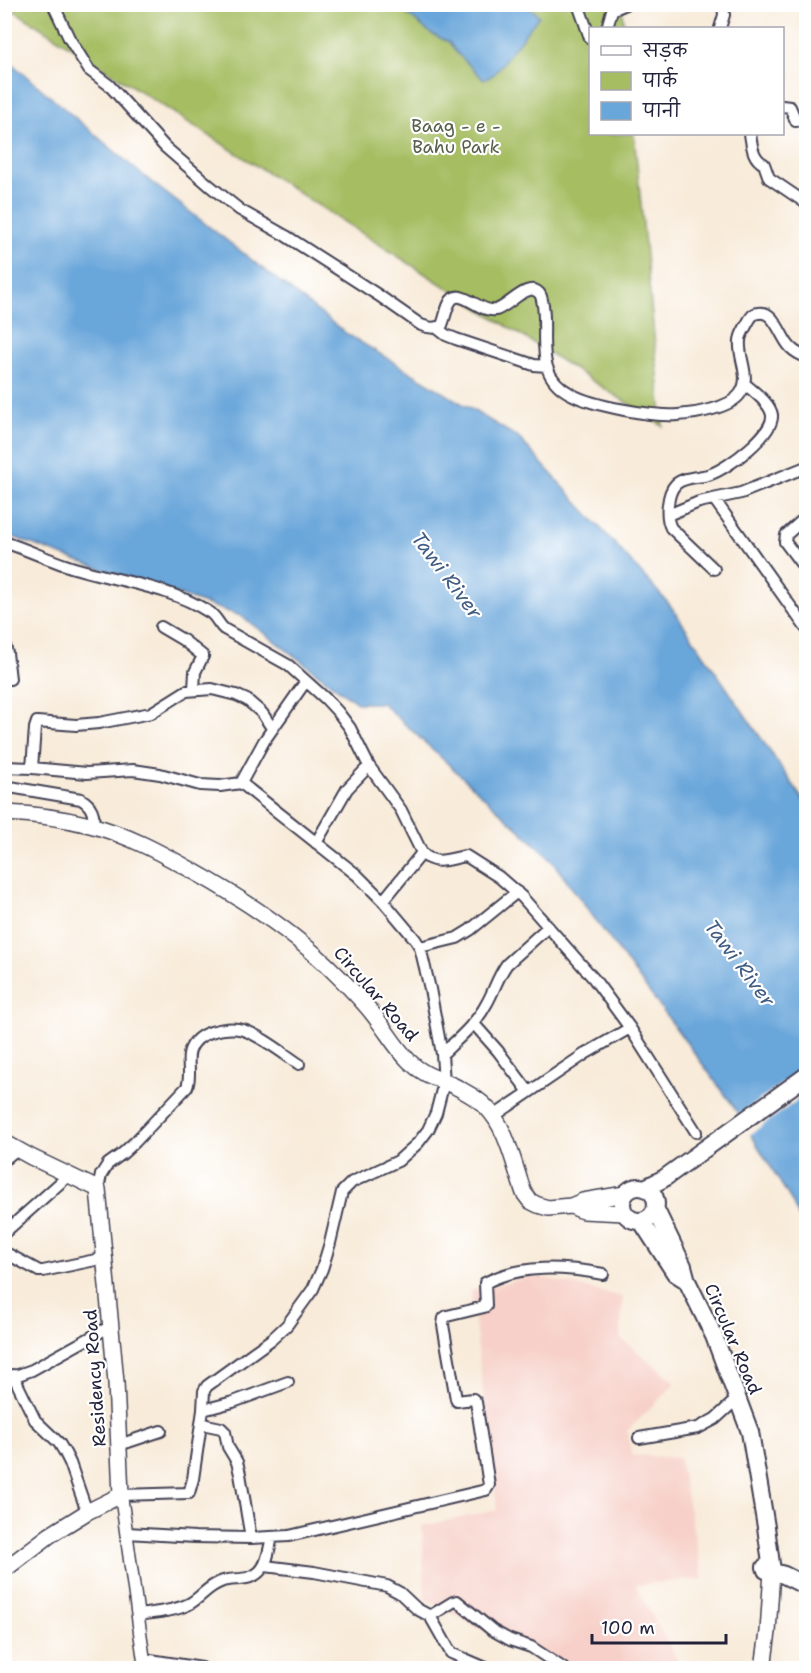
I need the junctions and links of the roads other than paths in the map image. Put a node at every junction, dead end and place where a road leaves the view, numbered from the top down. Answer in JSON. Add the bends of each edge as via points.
{"nodes":[{"id":1,"x":53,"y":4,"type":"edge"},
{"id":2,"x":578,"y":4,"type":"edge"},
{"id":3,"x":723,"y":4,"type":"edge"},
{"id":4,"x":624,"y":5,"type":"edge"},
{"id":5,"x":608,"y":27,"type":"edge"},
{"id":6,"x":720,"y":27,"type":"edge"},
{"id":7,"x":589,"y":33,"type":"edge"},
{"id":8,"x":784,"y":106,"type":"edge"},
{"id":9,"x":807,"y":119,"type":"edge"},
{"id":10,"x":750,"y":135,"type":"edge"},
{"id":11,"x":807,"y":203,"type":"edge"},
{"id":12,"x":437,"y":328,"type":"junction"},
{"id":13,"x":807,"y":357,"type":"edge"},
{"id":14,"x":546,"y":366,"type":"junction"},
{"id":15,"x":745,"y":384,"type":"junction"},
{"id":16,"x":804,"y":473,"type":"edge"},
{"id":17,"x":714,"y":499,"type":"junction"},
{"id":18,"x":668,"y":515,"type":"junction"},
{"id":19,"x":807,"y":517,"type":"edge"},
{"id":20,"x":4,"y":542,"type":"edge"},
{"id":21,"x":714,"y":570,"type":"dead end"},
{"id":22,"x":807,"y":570,"type":"edge"},
{"id":23,"x":161,"y":627,"type":"dead end"},
{"id":24,"x":807,"y":628,"type":"edge"},
{"id":25,"x":4,"y":642,"type":"edge"},
{"id":26,"x":9,"y":679,"type":"dead end"},
{"id":27,"x":306,"y":681,"type":"junction"},
{"id":28,"x":194,"y":690,"type":"junction"},
{"id":29,"x":272,"y":728,"type":"junction"},
{"id":30,"x":369,"y":766,"type":"junction"},
{"id":31,"x":4,"y":767,"type":"edge"},
{"id":32,"x":32,"y":768,"type":"junction"},
{"id":33,"x":241,"y":783,"type":"junction"},
{"id":34,"x":4,"y":786,"type":"edge"},
{"id":35,"x":4,"y":813,"type":"edge"},
{"id":36,"x":92,"y":826,"type":"junction"},
{"id":37,"x":316,"y":843,"type":"junction"},
{"id":38,"x":422,"y":853,"type":"junction"},
{"id":39,"x":517,"y":892,"type":"junction"},
{"id":40,"x":383,"y":901,"type":"junction"},
{"id":41,"x":548,"y":927,"type":"junction"},
{"id":42,"x":420,"y":947,"type":"junction"},
{"id":43,"x":474,"y":1024,"type":"junction"},
{"id":44,"x":630,"y":1028,"type":"junction"},
{"id":45,"x":442,"y":1054,"type":"junction"},
{"id":46,"x":299,"y":1064,"type":"dead end"},
{"id":47,"x":807,"y":1076,"type":"edge"},
{"id":48,"x":444,"y":1082,"type":"junction"},
{"id":49,"x":807,"y":1085,"type":"edge"},
{"id":50,"x":529,"y":1092,"type":"junction"},
{"id":51,"x":494,"y":1116,"type":"junction"},
{"id":52,"x":696,"y":1132,"type":"dead end"},
{"id":53,"x":11,"y":1145,"type":"edge"},
{"id":54,"x":4,"y":1160,"type":"edge"},
{"id":55,"x":69,"y":1175,"type":"junction"},
{"id":56,"x":665,"y":1182,"type":"junction"},
{"id":57,"x":98,"y":1189,"type":"junction"},
{"id":58,"x":625,"y":1194,"type":"junction"},
{"id":59,"x":652,"y":1198,"type":"junction"},
{"id":60,"x":571,"y":1206,"type":"junction"},
{"id":61,"x":624,"y":1213,"type":"junction"},
{"id":62,"x":642,"y":1222,"type":"junction"},
{"id":63,"x":4,"y":1233,"type":"edge"},
{"id":64,"x":4,"y":1252,"type":"edge"},
{"id":65,"x":105,"y":1258,"type":"junction"},
{"id":66,"x":603,"y":1274,"type":"dead end"},
{"id":67,"x":687,"y":1281,"type":"junction"},
{"id":68,"x":111,"y":1326,"type":"junction"},
{"id":69,"x":9,"y":1376,"type":"edge"},
{"id":70,"x":288,"y":1382,"type":"dead end"},
{"id":71,"x":738,"y":1398,"type":"junction"},
{"id":72,"x":203,"y":1410,"type":"junction"},
{"id":73,"x":202,"y":1424,"type":"junction"},
{"id":74,"x":161,"y":1431,"type":"dead end"},
{"id":75,"x":639,"y":1438,"type":"dead end"},
{"id":76,"x":119,"y":1445,"type":"junction"},
{"id":77,"x":122,"y":1495,"type":"junction"},
{"id":78,"x":87,"y":1512,"type":"junction"},
{"id":79,"x":127,"y":1533,"type":"junction"},
{"id":80,"x":272,"y":1537,"type":"junction"},
{"id":81,"x":251,"y":1538,"type":"junction"},
{"id":82,"x":265,"y":1566,"type":"junction"},
{"id":83,"x":768,"y":1566,"type":"junction"},
{"id":84,"x":4,"y":1570,"type":"edge"},
{"id":85,"x":807,"y":1578,"type":"edge"},
{"id":86,"x":807,"y":1586,"type":"edge"},
{"id":87,"x":138,"y":1615,"type":"junction"},
{"id":88,"x":430,"y":1616,"type":"junction"},
{"id":89,"x":145,"y":1664,"type":"edge"},
{"id":90,"x":202,"y":1668,"type":"edge"},
{"id":91,"x":486,"y":1668,"type":"edge"},
{"id":92,"x":563,"y":1668,"type":"edge"},
{"id":93,"x":763,"y":1668,"type":"edge"}],
"edges":[{"from":1,"to":12,"type":"street","via":[[89,70],[109,85],[165,147],[210,186],[240,210],[421,325]]},
{"from":2,"to":7,"type":"street"},
{"from":3,"to":6,"type":"street"},
{"from":4,"to":5,"type":"street","via":[[612,10]]},
{"from":8,"to":9,"type":"street","via":[[790,107],[796,121]]},
{"from":10,"to":11,"type":"street","via":[[755,157],[764,164],[769,178]]},
{"from":12,"to":14,"type":"street","via":[[456,339]]},
{"from":12,"to":14,"type":"street","via":[[442,325],[452,299],[464,297],[491,311],[533,289],[542,298]]},
{"from":13,"to":15,"type":"street","via":[[792,349],[772,318],[757,313],[739,343]]},
{"from":14,"to":15,"type":"street","via":[[554,380],[587,402],[650,414],[677,416],[709,410],[733,401]]},
{"from":15,"to":18,"type":"street","via":[[770,411],[769,428],[725,467],[678,482],[671,491]]},
{"from":16,"to":17,"type":"street"},
{"from":17,"to":18,"type":"street"},
{"from":17,"to":24,"type":"street"},
{"from":18,"to":21,"type":"street","via":[[671,528]]},
{"from":19,"to":22,"type":"street","via":[[785,539]]},
{"from":20,"to":27,"type":"street","via":[[189,602],[213,615],[224,629],[276,657]]},
{"from":23,"to":28,"type":"street","via":[[203,656],[195,672]]},
{"from":25,"to":26,"type":"street"},
{"from":27,"to":29,"type":"street"},
{"from":27,"to":30,"type":"street","via":[[347,723]]},
{"from":28,"to":29,"type":"street","via":[[212,689],[247,700]]},
{"from":28,"to":32,"type":"street","via":[[146,714],[99,723],[37,722]]},
{"from":29,"to":33,"type":"street"},
{"from":30,"to":37,"type":"street","via":[[347,789]]},
{"from":30,"to":38,"type":"street","via":[[401,810]]},
{"from":31,"to":32,"type":"street"},
{"from":32,"to":33,"type":"street","via":[[87,773],[143,771],[209,786]]},
{"from":33,"to":37,"type":"street"},
{"from":34,"to":36,"type":"street","via":[[81,799],[93,812]]},
{"from":35,"to":36,"type":"main road","name":"Circular Road"},
{"from":36,"to":48,"type":"main road","name":"Circular Road","via":[[178,862],[275,922],[351,989],[408,1060],[429,1077]]},
{"from":37,"to":40,"type":"street"},
{"from":38,"to":39,"type":"street","via":[[436,861],[466,856]]},
{"from":38,"to":40,"type":"street"},
{"from":39,"to":41,"type":"street"},
{"from":39,"to":42,"type":"street","via":[[457,938]]},
{"from":40,"to":42,"type":"street"},
{"from":41,"to":43,"type":"street","via":[[503,969]]},
{"from":41,"to":44,"type":"street"},
{"from":42,"to":45,"type":"street"},
{"from":43,"to":45,"type":"street"},
{"from":43,"to":50,"type":"street"},
{"from":44,"to":50,"type":"street"},
{"from":44,"to":52,"type":"street"},
{"from":45,"to":48,"type":"street"},
{"from":46,"to":57,"type":"street","via":[[243,1030],[223,1029],[201,1036],[190,1049],[187,1087],[135,1142],[108,1164]]},
{"from":47,"to":56,"type":"main road"},
{"from":48,"to":51,"type":"main road","name":"Circular Road","via":[[473,1096]]},
{"from":48,"to":72,"type":"street","via":[[436,1113],[418,1143],[398,1161],[352,1182],[342,1192],[322,1269],[287,1325],[205,1388]]},
{"from":49,"to":56,"type":"main road"},
{"from":50,"to":51,"type":"street"},
{"from":51,"to":60,"type":"main road","name":"Circular Road","via":[[530,1201],[548,1208]]},
{"from":53,"to":54,"type":"street"},
{"from":53,"to":55,"type":"main road"},
{"from":55,"to":57,"type":"main road"},
{"from":55,"to":63,"type":"street"},
{"from":56,"to":59,"type":"main road"},
{"from":57,"to":65,"type":"main road","name":"Residency Road"},
{"from":58,"to":59,"type":"main road","via":[[636,1187]]},
{"from":58,"to":60,"type":"main road"},
{"from":58,"to":61,"type":"main road"},
{"from":59,"to":62,"type":"main road","via":[[653,1215]]},
{"from":59,"to":67,"type":"main road","name":"Circular Road"},
{"from":60,"to":61,"type":"main road","via":[[583,1211]]},
{"from":61,"to":62,"type":"main road"},
{"from":62,"to":67,"type":"main road","via":[[675,1273]]},
{"from":64,"to":65,"type":"street","via":[[39,1271]]},
{"from":65,"to":68,"type":"main road","name":"Residency Road"},
{"from":66,"to":80,"type":"street","via":[[561,1268],[514,1272],[484,1283],[486,1306],[444,1318],[457,1401],[476,1402],[489,1485],[486,1490]]},
{"from":67,"to":71,"type":"main road","name":"Circular Road"},
{"from":68,"to":69,"type":"street","via":[[32,1370]]},
{"from":68,"to":76,"type":"main road","name":"Residency Road"},
{"from":69,"to":78,"type":"street","via":[[36,1420],[65,1453]]},
{"from":70,"to":72,"type":"street"},
{"from":71,"to":75,"type":"street","via":[[698,1428]]},
{"from":71,"to":83,"type":"main road","name":"Circular Road"},
{"from":72,"to":73,"type":"street"},
{"from":73,"to":77,"type":"street","via":[[189,1492]]},
{"from":73,"to":81,"type":"street","via":[[225,1432],[240,1474]]},
{"from":74,"to":76,"type":"street"},
{"from":76,"to":77,"type":"main road","name":"Residency Road"},
{"from":77,"to":78,"type":"main road"},
{"from":77,"to":79,"type":"street","name":"Residency Road"},
{"from":78,"to":84,"type":"main road"},
{"from":79,"to":81,"type":"street"},
{"from":79,"to":87,"type":"street","name":"Residency Road"},
{"from":80,"to":81,"type":"street"},
{"from":80,"to":82,"type":"street"},
{"from":82,"to":87,"type":"street","via":[[253,1576],[209,1587],[186,1605]]},
{"from":82,"to":88,"type":"street","via":[[387,1586]]},
{"from":83,"to":85,"type":"main road"},
{"from":83,"to":86,"type":"main road"},
{"from":83,"to":93,"type":"main road","name":"Circular Road","via":[[772,1589]]},
{"from":87,"to":89,"type":"street","name":"Residency Road"},
{"from":88,"to":91,"type":"street","via":[[451,1653]]},
{"from":88,"to":92,"type":"street","via":[[457,1601],[492,1630],[531,1647]]},
{"from":89,"to":90,"type":"street"}]}
